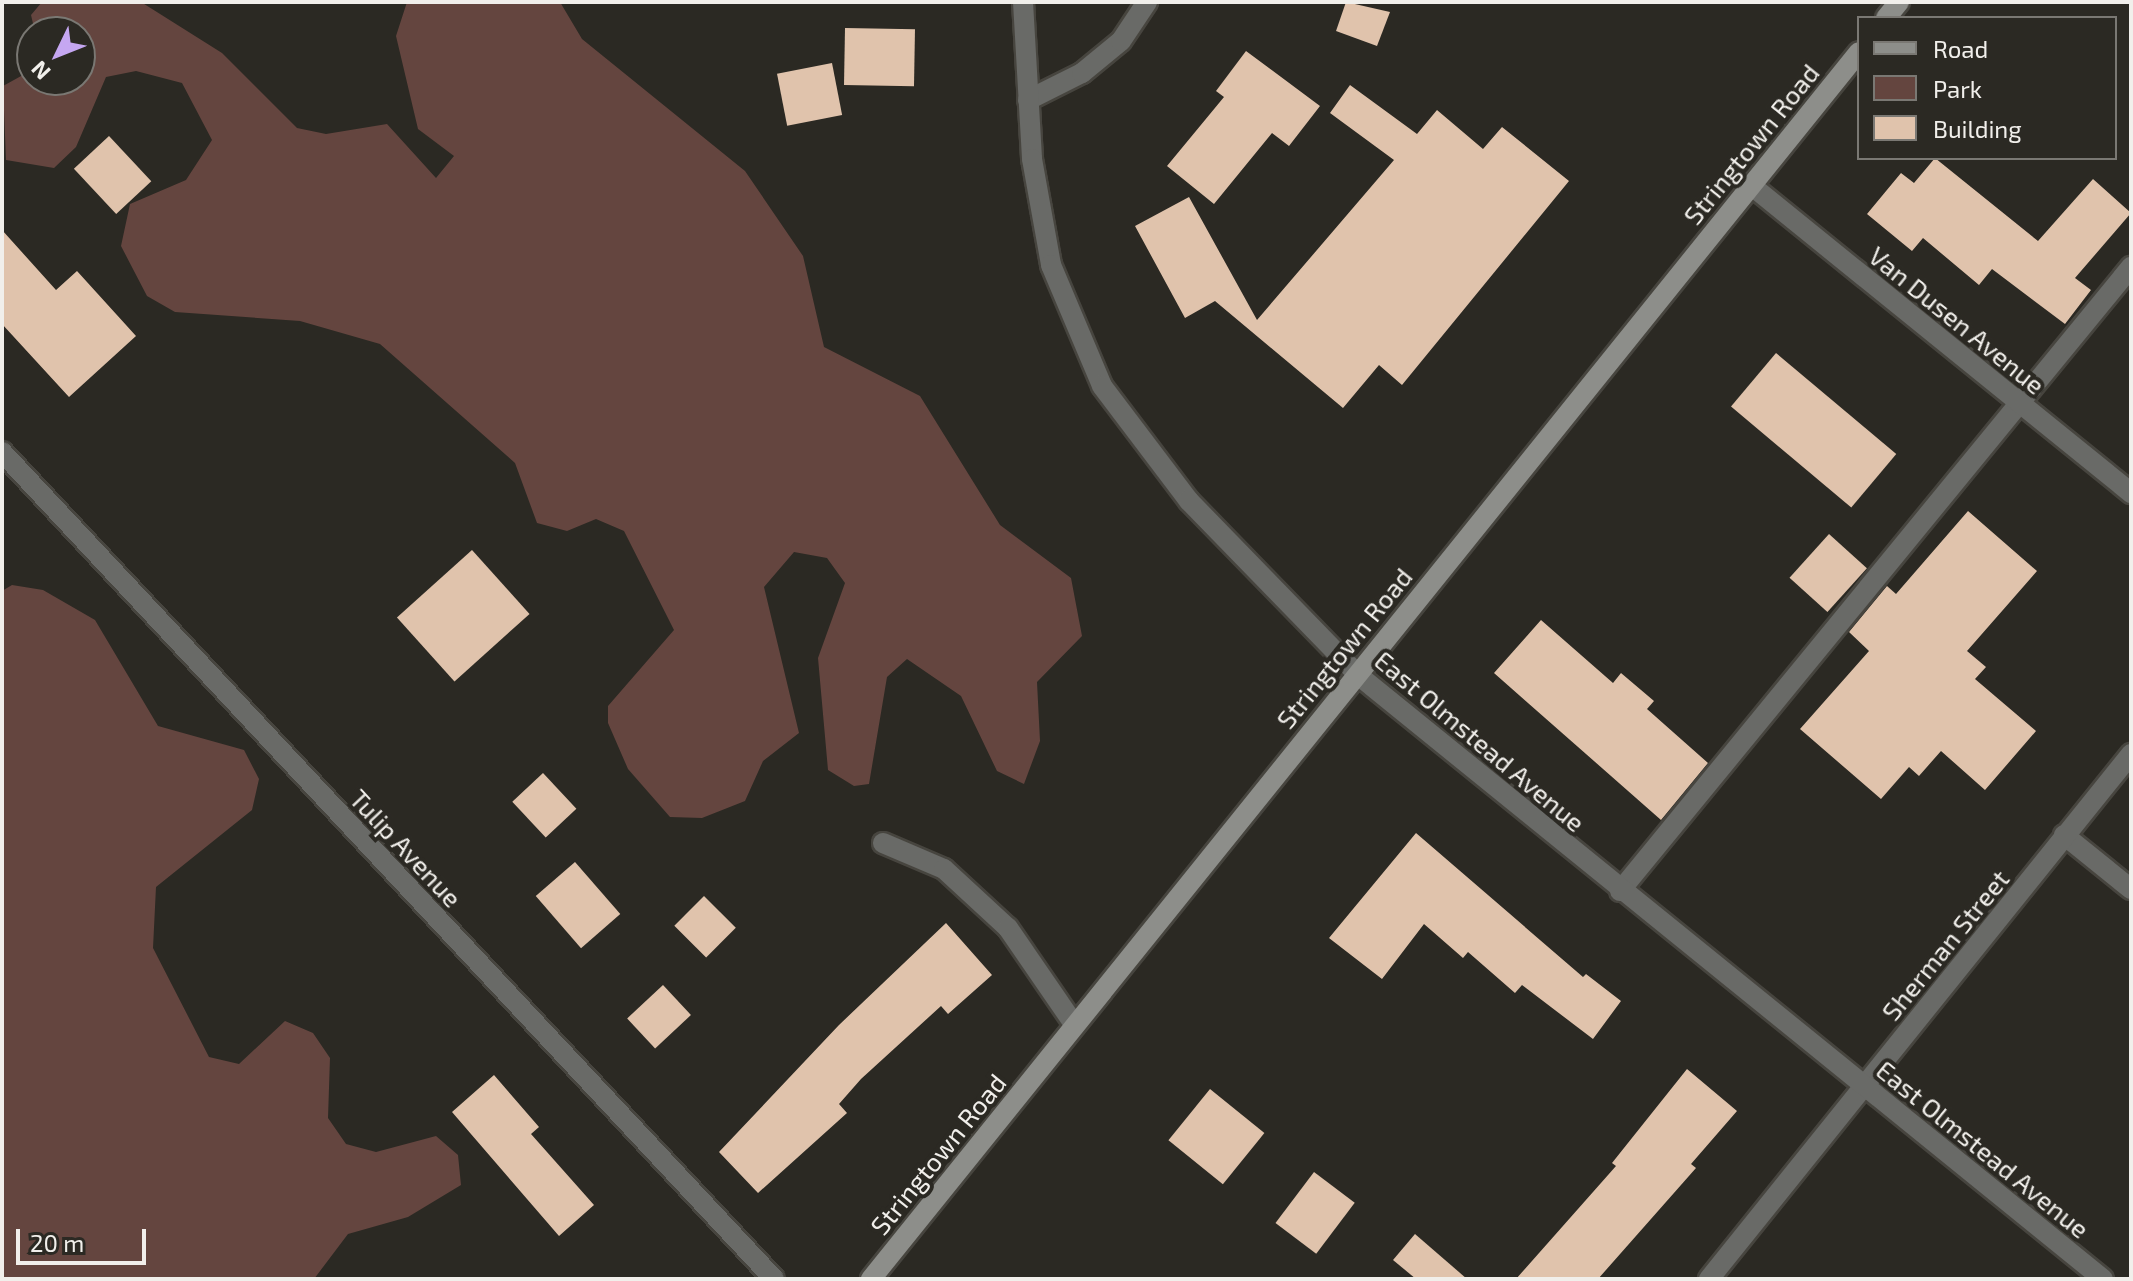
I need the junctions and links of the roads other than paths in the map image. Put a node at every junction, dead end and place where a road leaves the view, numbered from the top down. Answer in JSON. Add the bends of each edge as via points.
{"nodes":[{"id":1,"x":1023,"y":2,"type":"edge"},
{"id":2,"x":1147,"y":2,"type":"edge"},
{"id":3,"x":1857,"y":55,"type":"edge"},
{"id":4,"x":1028,"y":100,"type":"junction"},
{"id":5,"x":1752,"y":186,"type":"junction"},
{"id":6,"x":2131,"y":267,"type":"edge"},
{"id":7,"x":2019,"y":404,"type":"junction"},
{"id":8,"x":2,"y":452,"type":"edge"},
{"id":9,"x":2131,"y":493,"type":"edge"},
{"id":10,"x":1358,"y":675,"type":"junction"},
{"id":11,"x":2131,"y":754,"type":"edge"},
{"id":12,"x":2064,"y":835,"type":"junction"},
{"id":13,"x":883,"y":843,"type":"dead end"},
{"id":14,"x":2131,"y":889,"type":"edge"},
{"id":15,"x":1620,"y":891,"type":"junction"},
{"id":16,"x":1074,"y":1024,"type":"junction"},
{"id":17,"x":1864,"y":1087,"type":"junction"},
{"id":18,"x":774,"y":1279,"type":"edge"},
{"id":19,"x":871,"y":1279,"type":"edge"},
{"id":20,"x":1709,"y":1279,"type":"edge"},
{"id":21,"x":2103,"y":1279,"type":"edge"}],
"edges":[{"from":1,"to":4,"type":"street","name":"East Olmstead Avenue"},
{"from":2,"to":4,"type":"street","via":[[1121,41],[1082,73]]},
{"from":3,"to":5,"type":"main road","name":"Stringtown Road"},
{"from":4,"to":10,"type":"street","name":"East Olmstead Avenue","via":[[1032,159],[1051,265],[1102,386],[1189,501]]},
{"from":5,"to":7,"type":"street","name":"Van Dusen Avenue"},
{"from":5,"to":10,"type":"main road","name":"Stringtown Road"},
{"from":6,"to":7,"type":"street"},
{"from":7,"to":9,"type":"street","name":"Van Dusen Avenue"},
{"from":7,"to":15,"type":"street"},
{"from":8,"to":18,"type":"street","name":"Tulip Avenue"},
{"from":10,"to":15,"type":"street","name":"East Olmstead Avenue"},
{"from":10,"to":16,"type":"main road","name":"Stringtown Road"},
{"from":11,"to":12,"type":"street","name":"Sherman Street"},
{"from":12,"to":14,"type":"street"},
{"from":12,"to":17,"type":"street","name":"Sherman Street","via":[[1972,958]]},
{"from":13,"to":16,"type":"street","via":[[944,869],[1008,928]]},
{"from":15,"to":17,"type":"street","name":"East Olmstead Avenue"},
{"from":16,"to":19,"type":"main road","name":"Stringtown Road"},
{"from":17,"to":20,"type":"street","name":"Sherman Street"},
{"from":17,"to":21,"type":"street","name":"East Olmstead Avenue"}]}
